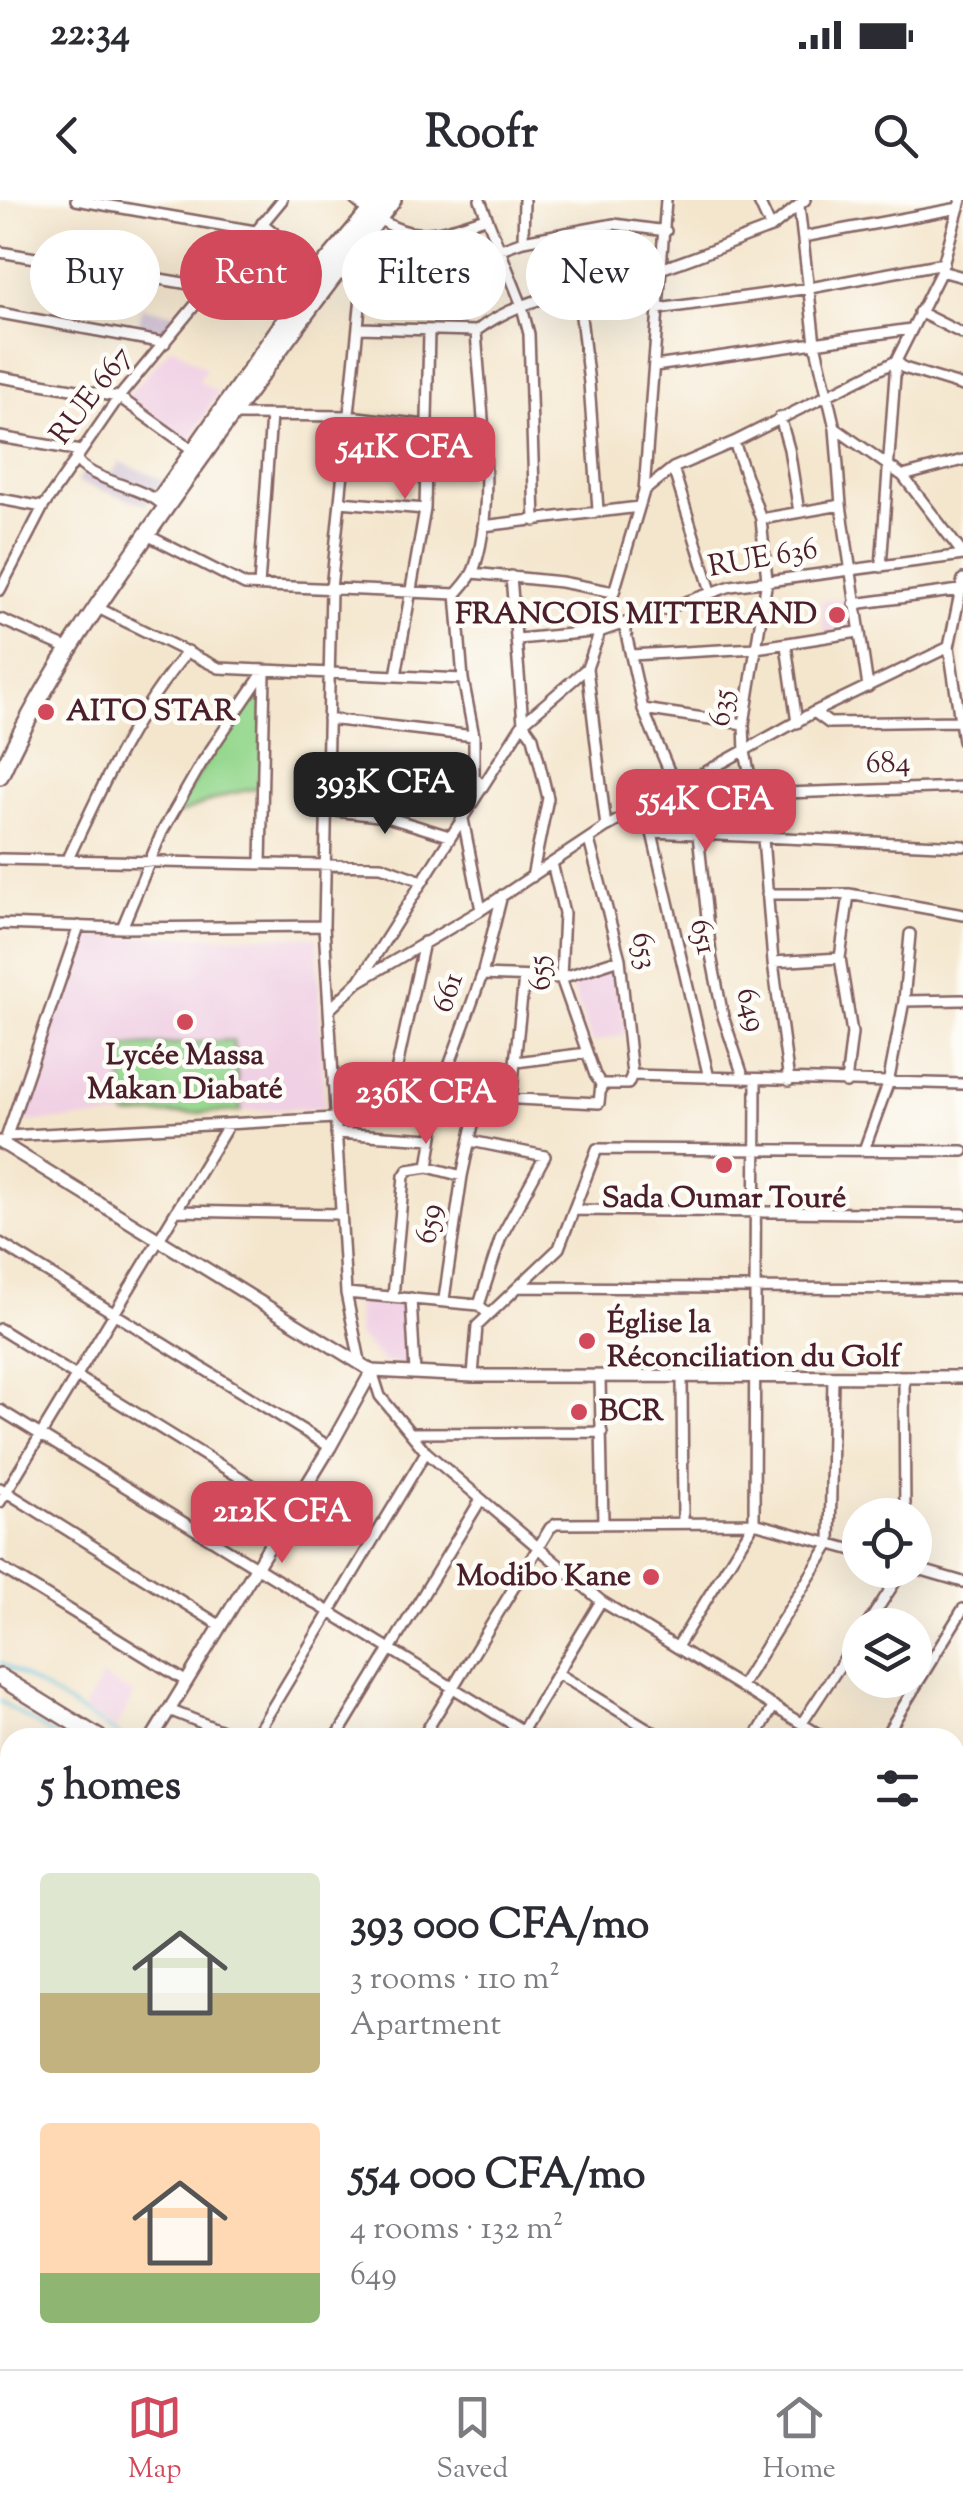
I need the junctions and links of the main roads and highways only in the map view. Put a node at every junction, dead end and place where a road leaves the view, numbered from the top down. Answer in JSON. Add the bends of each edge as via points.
{"nodes":[{"id":1,"x":393,"y":200,"type":"edge"},
{"id":2,"x":376,"y":210,"type":"edge"},
{"id":3,"x":329,"y":274,"type":"junction"},
{"id":4,"x":65,"y":647,"type":"junction"},
{"id":5,"x":1,"y":764,"type":"edge"},
{"id":6,"x":0,"y":1676,"type":"edge"},
{"id":7,"x":72,"y":1728,"type":"edge"}],
"edges":[{"from":1,"to":2,"type":"main road"},
{"from":2,"to":3,"type":"main road"},
{"from":3,"to":4,"type":"main road"},
{"from":3,"to":4,"type":"main road","via":[[193,450]]},
{"from":4,"to":5,"type":"main road"},
{"from":6,"to":7,"type":"main road"}]}
